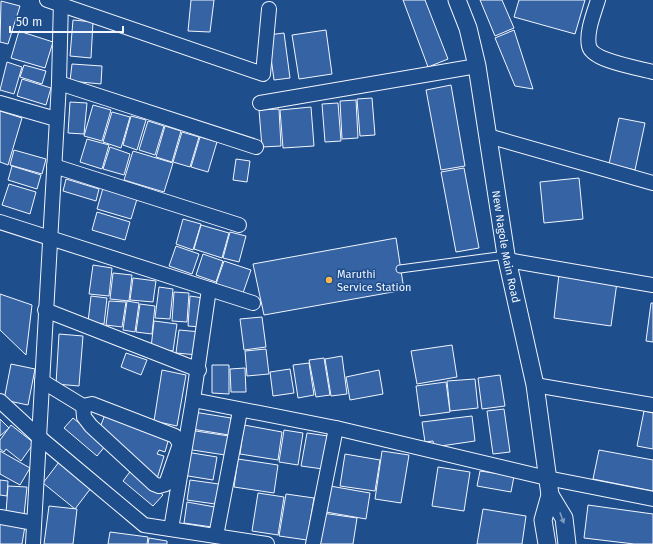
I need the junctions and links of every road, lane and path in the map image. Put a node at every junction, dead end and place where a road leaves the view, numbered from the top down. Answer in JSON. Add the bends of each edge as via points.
{"nodes":[{"id":1,"x":47,"y":0,"type":"edge"},
{"id":2,"x":457,"y":0,"type":"edge"},
{"id":3,"x":598,"y":0,"type":"edge"},
{"id":4,"x":61,"y":2,"type":"edge"},
{"id":5,"x":269,"y":8,"type":"dead end"},
{"id":6,"x":477,"y":66,"type":"junction"},
{"id":7,"x":653,"y":72,"type":"edge"},
{"id":8,"x":59,"y":83,"type":"junction"},
{"id":9,"x":0,"y":103,"type":"edge"},
{"id":10,"x":260,"y":103,"type":"dead end"},
{"id":11,"x":56,"y":119,"type":"junction"},
{"id":12,"x":488,"y":136,"type":"junction"},
{"id":13,"x":256,"y":148,"type":"dead end"},
{"id":14,"x":54,"y":166,"type":"junction"},
{"id":15,"x":653,"y":183,"type":"edge"},
{"id":16,"x":0,"y":222,"type":"edge"},
{"id":17,"x":239,"y":225,"type":"dead end"},
{"id":18,"x":50,"y":237,"type":"junction"},
{"id":19,"x":506,"y":257,"type":"junction"},
{"id":20,"x":400,"y":269,"type":"dead end"},
{"id":21,"x":653,"y":285,"type":"edge"},
{"id":22,"x":209,"y":289,"type":"junction"},
{"id":23,"x":253,"y":303,"type":"dead end"},
{"id":24,"x":46,"y":310,"type":"junction"},
{"id":25,"x":199,"y":370,"type":"junction"},
{"id":26,"x":42,"y":381,"type":"junction"},
{"id":27,"x":534,"y":385,"type":"junction"},
{"id":28,"x":193,"y":400,"type":"junction"},
{"id":29,"x":0,"y":401,"type":"edge"},
{"id":30,"x":653,"y":405,"type":"edge"},
{"id":31,"x":83,"y":406,"type":"junction"},
{"id":32,"x":240,"y":411,"type":"junction"},
{"id":33,"x":336,"y":428,"type":"junction"},
{"id":34,"x":39,"y":437,"type":"junction"},
{"id":35,"x":547,"y":478,"type":"junction"},
{"id":36,"x":550,"y":495,"type":"junction"},
{"id":37,"x":653,"y":499,"type":"edge"},
{"id":38,"x":0,"y":517,"type":"edge"},
{"id":39,"x":34,"y":523,"type":"junction"},
{"id":40,"x":171,"y":529,"type":"junction"},
{"id":41,"x":216,"y":536,"type":"junction"},
{"id":42,"x":32,"y":544,"type":"edge"},
{"id":43,"x":267,"y":544,"type":"edge"},
{"id":44,"x":313,"y":544,"type":"edge"},
{"id":45,"x":547,"y":544,"type":"edge"},
{"id":46,"x":567,"y":544,"type":"edge"}],
"edges":[{"from":1,"to":4,"type":"street"},
{"from":2,"to":6,"type":"street","name":"New Nagole Main Road","via":[[468,28]]},
{"from":3,"to":7,"type":"street","via":[[590,31],[589,46],[593,53],[605,59]]},
{"from":4,"to":5,"type":"street","via":[[262,74]]},
{"from":4,"to":8,"type":"street"},
{"from":6,"to":10,"type":"street"},
{"from":6,"to":12,"type":"street","name":"New Nagole Main Road"},
{"from":8,"to":11,"type":"street"},
{"from":8,"to":13,"type":"street"},
{"from":9,"to":11,"type":"street"},
{"from":11,"to":14,"type":"street"},
{"from":12,"to":15,"type":"street"},
{"from":12,"to":19,"type":"street","name":"New Nagole Main Road"},
{"from":14,"to":17,"type":"street"},
{"from":14,"to":18,"type":"street"},
{"from":16,"to":18,"type":"street"},
{"from":18,"to":22,"type":"street"},
{"from":18,"to":24,"type":"street"},
{"from":19,"to":20,"type":"lane"},
{"from":19,"to":21,"type":"street"},
{"from":19,"to":27,"type":"street","name":"New Nagole Main Road"},
{"from":22,"to":23,"type":"street"},
{"from":22,"to":25,"type":"street"},
{"from":24,"to":25,"type":"street"},
{"from":24,"to":26,"type":"street"},
{"from":25,"to":28,"type":"street"},
{"from":26,"to":31,"type":"street"},
{"from":26,"to":34,"type":"street"},
{"from":27,"to":30,"type":"street"},
{"from":27,"to":35,"type":"street","name":"New Nagole Main Road"},
{"from":28,"to":32,"type":"street"},
{"from":28,"to":40,"type":"street"},
{"from":29,"to":34,"type":"street"},
{"from":31,"to":31,"type":"street","via":[[92,404],[175,436],[180,444],[166,484],[154,484],[142,474],[91,426],[84,417]]},
{"from":32,"to":33,"type":"street"},
{"from":32,"to":41,"type":"street"},
{"from":33,"to":35,"type":"street"},
{"from":33,"to":44,"type":"street"},
{"from":34,"to":39,"type":"street"},
{"from":34,"to":40,"type":"street","via":[[144,524]]},
{"from":35,"to":36,"type":"street","name":"New Nagole Main Road"},
{"from":35,"to":37,"type":"street"},
{"from":36,"to":45,"type":"street","name":"New Nagole Main Road","via":[[543,520]]},
{"from":36,"to":46,"type":"street","name":"New Nagole Main Road","one_way":true,"via":[[564,518]]},
{"from":38,"to":39,"type":"street"},
{"from":39,"to":42,"type":"street"},
{"from":40,"to":41,"type":"street"},
{"from":41,"to":43,"type":"street"}]}
